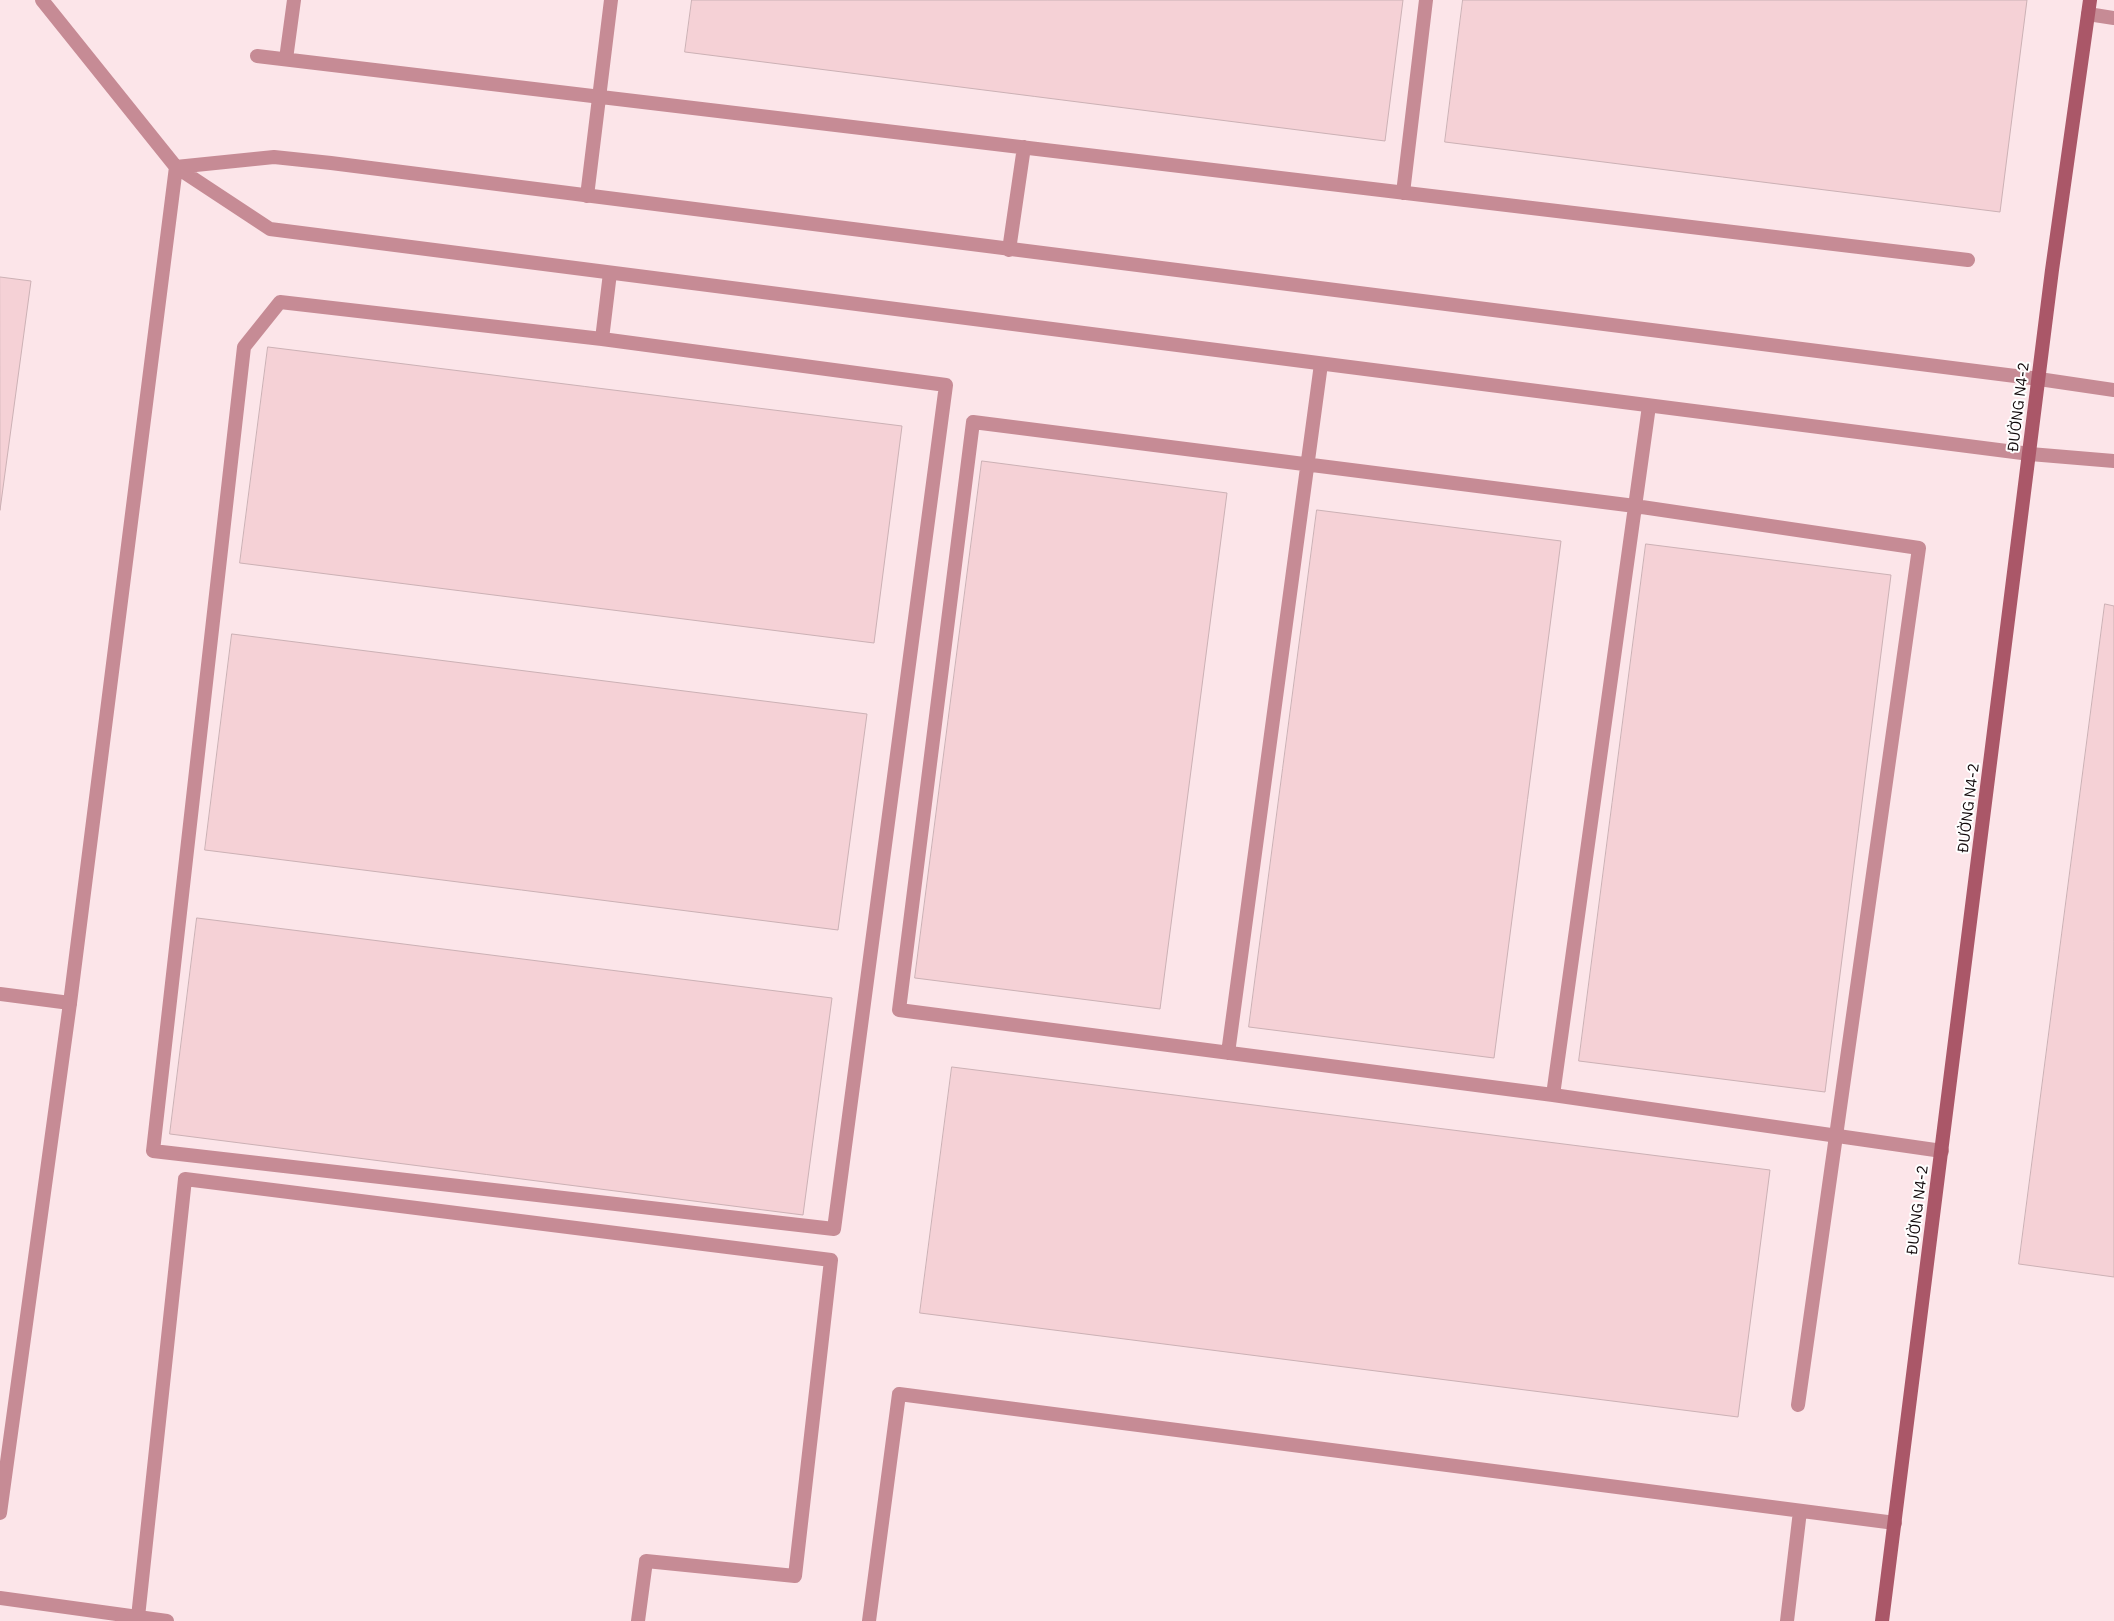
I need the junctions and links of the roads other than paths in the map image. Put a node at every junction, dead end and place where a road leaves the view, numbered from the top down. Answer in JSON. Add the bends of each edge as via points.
{"nodes":[{"id":1,"x":42,"y":0,"type":"edge"},
{"id":2,"x":294,"y":0,"type":"edge"},
{"id":3,"x":611,"y":0,"type":"edge"},
{"id":4,"x":1426,"y":0,"type":"edge"},
{"id":5,"x":2090,"y":0,"type":"edge"},
{"id":6,"x":2088,"y":14,"type":"junction"},
{"id":7,"x":2114,"y":18,"type":"edge"},
{"id":8,"x":257,"y":56,"type":"dead end"},
{"id":9,"x":286,"y":60,"type":"junction"},
{"id":10,"x":598,"y":97,"type":"junction"},
{"id":11,"x":1024,"y":148,"type":"junction"},
{"id":12,"x":176,"y":167,"type":"junction"},
{"id":13,"x":1403,"y":193,"type":"junction"},
{"id":14,"x":586,"y":196,"type":"junction"},
{"id":15,"x":1009,"y":250,"type":"junction"},
{"id":16,"x":1968,"y":260,"type":"dead end"},
{"id":17,"x":610,"y":273,"type":"junction"},
{"id":18,"x":602,"y":339,"type":"junction"},
{"id":19,"x":1321,"y":364,"type":"junction"},
{"id":20,"x":2039,"y":379,"type":"junction"},
{"id":21,"x":2114,"y":390,"type":"edge"},
{"id":22,"x":1649,"y":406,"type":"junction"},
{"id":23,"x":2030,"y":454,"type":"junction"},
{"id":24,"x":2114,"y":461,"type":"edge"},
{"id":25,"x":1308,"y":464,"type":"junction"},
{"id":26,"x":1635,"y":506,"type":"junction"},
{"id":27,"x":0,"y":994,"type":"edge"},
{"id":28,"x":70,"y":1003,"type":"junction"},
{"id":29,"x":1228,"y":1052,"type":"junction"},
{"id":30,"x":1553,"y":1095,"type":"junction"},
{"id":31,"x":1836,"y":1136,"type":"junction"},
{"id":32,"x":1942,"y":1151,"type":"junction"},
{"id":33,"x":1798,"y":1405,"type":"dead end"},
{"id":34,"x":1800,"y":1511,"type":"junction"},
{"id":35,"x":0,"y":1513,"type":"edge"},
{"id":36,"x":1895,"y":1523,"type":"junction"},
{"id":37,"x":0,"y":1598,"type":"edge"},
{"id":38,"x":138,"y":1617,"type":"junction"},
{"id":39,"x":167,"y":1621,"type":"edge"},
{"id":40,"x":638,"y":1621,"type":"edge"},
{"id":41,"x":870,"y":1621,"type":"edge"},
{"id":42,"x":1787,"y":1621,"type":"edge"},
{"id":43,"x":1882,"y":1621,"type":"edge"}],
"edges":[{"from":1,"to":12,"type":"street"},
{"from":2,"to":9,"type":"street"},
{"from":3,"to":10,"type":"street"},
{"from":4,"to":13,"type":"street"},
{"from":5,"to":6,"type":"main road","name":"ĐƯỜNG N4-2"},
{"from":6,"to":7,"type":"street"},
{"from":6,"to":20,"type":"main road","name":"ĐƯỜNG N4-2"},
{"from":8,"to":9,"type":"street"},
{"from":9,"to":10,"type":"street"},
{"from":10,"to":11,"type":"street"},
{"from":10,"to":14,"type":"street"},
{"from":11,"to":13,"type":"street"},
{"from":11,"to":15,"type":"street"},
{"from":12,"to":14,"type":"street","via":[[274,157]]},
{"from":12,"to":17,"type":"street","via":[[270,229]]},
{"from":12,"to":28,"type":"street"},
{"from":13,"to":16,"type":"street"},
{"from":14,"to":15,"type":"street"},
{"from":15,"to":20,"type":"street"},
{"from":17,"to":18,"type":"street"},
{"from":17,"to":19,"type":"street"},
{"from":18,"to":18,"type":"street","via":[[280,302],[244,347],[153,1151],[834,1229],[946,385]]},
{"from":19,"to":22,"type":"street"},
{"from":19,"to":25,"type":"street"},
{"from":20,"to":21,"type":"street"},
{"from":20,"to":23,"type":"main road","name":"ĐƯỜNG N4-2"},
{"from":22,"to":23,"type":"street"},
{"from":22,"to":26,"type":"street"},
{"from":23,"to":24,"type":"street"},
{"from":23,"to":32,"type":"main road","name":"ĐƯỜNG N4-2"},
{"from":25,"to":26,"type":"street"},
{"from":25,"to":29,"type":"street"},
{"from":25,"to":29,"type":"street","via":[[973,422],[899,1010]]},
{"from":26,"to":30,"type":"street"},
{"from":26,"to":31,"type":"street","via":[[1919,548]]},
{"from":27,"to":28,"type":"street"},
{"from":28,"to":35,"type":"street"},
{"from":29,"to":30,"type":"street"},
{"from":30,"to":31,"type":"street"},
{"from":31,"to":32,"type":"street"},
{"from":31,"to":33,"type":"street"},
{"from":32,"to":36,"type":"main road","name":"ĐƯỜNG N4-2"},
{"from":34,"to":36,"type":"street"},
{"from":34,"to":41,"type":"street","via":[[899,1394]]},
{"from":34,"to":42,"type":"street"},
{"from":36,"to":43,"type":"main road","name":"ĐƯỜNG N4-2"},
{"from":37,"to":38,"type":"street"},
{"from":38,"to":39,"type":"street"},
{"from":38,"to":40,"type":"street","via":[[185,1179],[831,1260],[796,1576],[646,1560]]}]}
